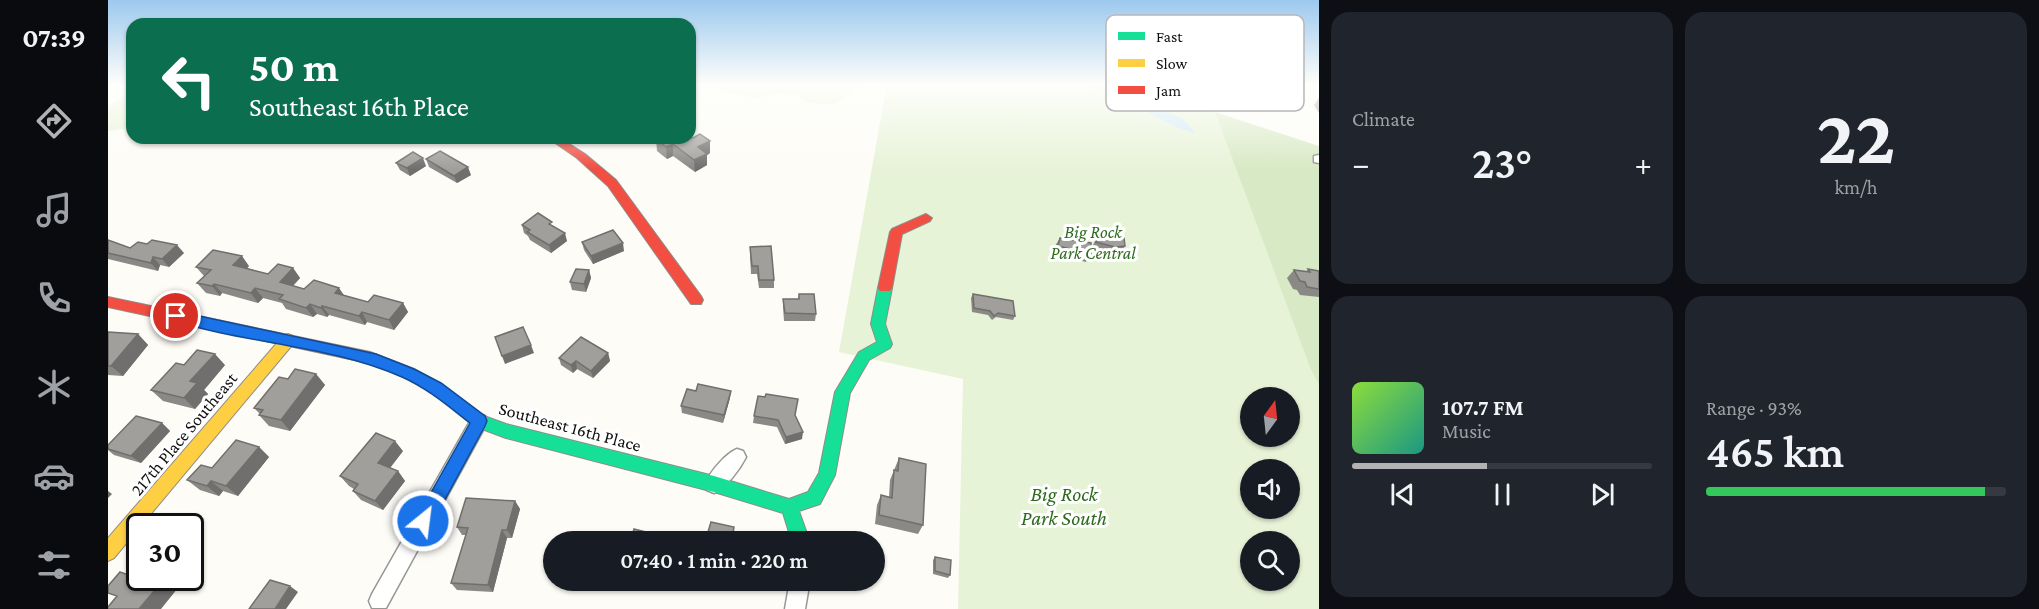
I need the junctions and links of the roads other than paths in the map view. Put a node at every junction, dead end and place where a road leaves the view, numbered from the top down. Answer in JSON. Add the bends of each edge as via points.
{"nodes":[{"id":1,"x":562,"y":144,"type":"edge"},
{"id":2,"x":926,"y":218,"type":"dead end"},
{"id":3,"x":696,"y":300,"type":"dead end"},
{"id":4,"x":108,"y":303,"type":"edge"},
{"id":5,"x":288,"y":340,"type":"junction"},
{"id":6,"x":479,"y":421,"type":"junction"},
{"id":7,"x":737,"y":456,"type":"dead end"},
{"id":8,"x":714,"y":484,"type":"junction"},
{"id":9,"x":789,"y":507,"type":"junction"},
{"id":10,"x":797,"y":531,"type":"edge"},
{"id":11,"x":108,"y":552,"type":"edge"},
{"id":12,"x":798,"y":591,"type":"edge"},
{"id":13,"x":379,"y":601,"type":"dead end"},
{"id":14,"x":795,"y":609,"type":"edge"}],
"edges":[{"from":1,"to":3,"type":"street","via":[[612,183]]},
{"from":2,"to":9,"type":"street","via":[[896,232],[878,324],[885,344],[864,356],[843,392],[827,475],[814,498]]},
{"from":4,"to":5,"type":"street","name":"Southeast 16th Place"},
{"from":5,"to":6,"type":"street","name":"Southeast 16th Place","via":[[370,358],[409,373],[436,387]]},
{"from":5,"to":11,"type":"street","name":"217th Place Southeast"},
{"from":6,"to":8,"type":"street","name":"Southeast 16th Place"},
{"from":6,"to":13,"type":"street"},
{"from":7,"to":8,"type":"street"},
{"from":8,"to":9,"type":"street","name":"Southeast 16th Place"},
{"from":9,"to":10,"type":"street"},
{"from":12,"to":14,"type":"street"}]}
